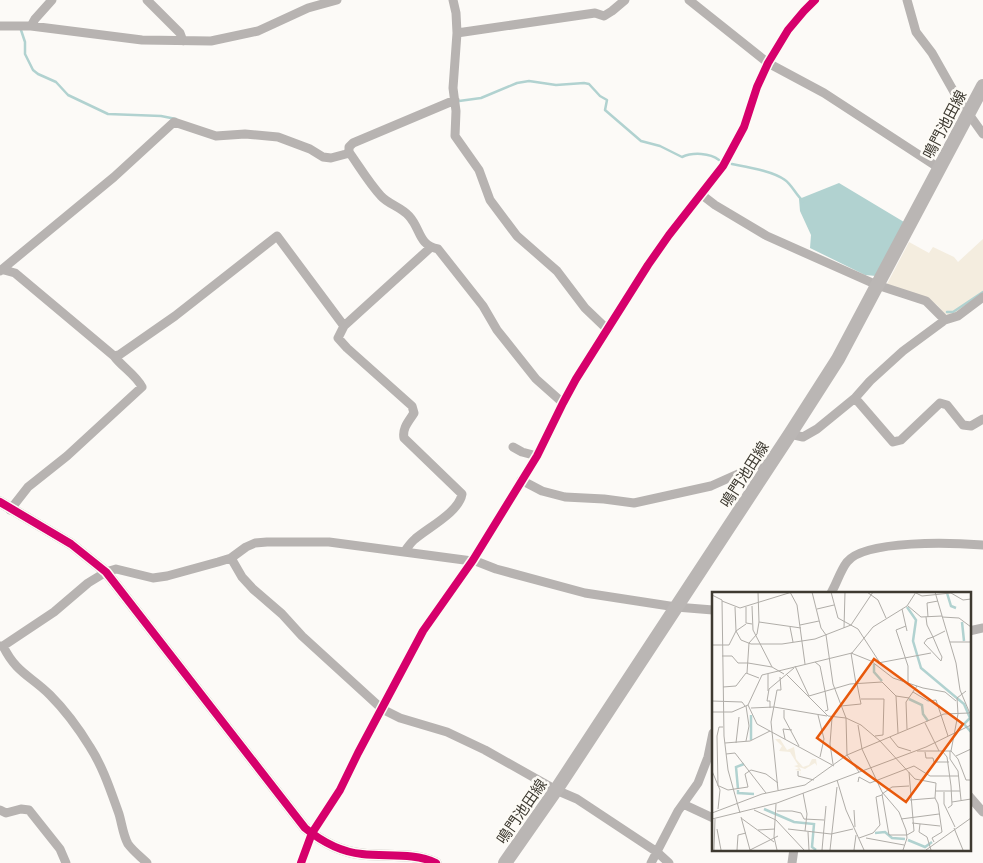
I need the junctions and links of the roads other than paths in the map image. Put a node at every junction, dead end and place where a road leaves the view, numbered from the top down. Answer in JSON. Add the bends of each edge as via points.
{"nodes":[{"id":1,"x":52,"y":0,"type":"edge"},
{"id":2,"x":147,"y":0,"type":"edge"},
{"id":3,"x":337,"y":0,"type":"edge"},
{"id":4,"x":453,"y":0,"type":"edge"},
{"id":5,"x":624,"y":0,"type":"edge"},
{"id":6,"x":689,"y":0,"type":"edge"},
{"id":7,"x":815,"y":0,"type":"edge"},
{"id":8,"x":907,"y":0,"type":"edge"},
{"id":9,"x":0,"y":26,"type":"edge"},
{"id":10,"x":31,"y":26,"type":"junction"},
{"id":11,"x":457,"y":33,"type":"junction"},
{"id":12,"x":183,"y":41,"type":"junction"},
{"id":13,"x":768,"y":63,"type":"junction"},
{"id":14,"x":983,"y":86,"type":"edge"},
{"id":15,"x":454,"y":100,"type":"junction"},
{"id":16,"x":968,"y":114,"type":"junction"},
{"id":17,"x":983,"y":134,"type":"edge"},
{"id":18,"x":349,"y":150,"type":"junction"},
{"id":19,"x":939,"y":168,"type":"junction"},
{"id":20,"x":702,"y":195,"type":"junction"},
{"id":21,"x":430,"y":248,"type":"junction"},
{"id":22,"x":2,"y":270,"type":"edge"},
{"id":23,"x":877,"y":285,"type":"junction"},
{"id":24,"x":983,"y":297,"type":"edge"},
{"id":25,"x":979,"y":306,"type":"edge"},
{"id":26,"x":945,"y":320,"type":"junction"},
{"id":27,"x":344,"y":326,"type":"junction"},
{"id":28,"x":608,"y":330,"type":"junction"},
{"id":29,"x":114,"y":356,"type":"junction"},
{"id":30,"x":855,"y":398,"type":"junction"},
{"id":31,"x":563,"y":403,"type":"junction"},
{"id":32,"x":983,"y":420,"type":"edge"},
{"id":33,"x":790,"y":434,"type":"junction"},
{"id":34,"x":513,"y":447,"type":"dead end"},
{"id":35,"x":537,"y":456,"type":"junction"},
{"id":36,"x":771,"y":464,"type":"junction"},
{"id":37,"x":521,"y":480,"type":"junction"},
{"id":38,"x":0,"y":502,"type":"edge"},
{"id":39,"x":10,"y":510,"type":"junction"},
{"id":40,"x":983,"y":545,"type":"edge"},
{"id":41,"x":405,"y":551,"type":"junction"},
{"id":42,"x":231,"y":558,"type":"junction"},
{"id":43,"x":472,"y":560,"type":"junction"},
{"id":44,"x":106,"y":572,"type":"junction"},
{"id":45,"x":831,"y":592,"type":"edge"},
{"id":46,"x":676,"y":607,"type":"junction"},
{"id":47,"x":712,"y":610,"type":"edge"},
{"id":48,"x":983,"y":628,"type":"edge"},
{"id":49,"x":970,"y":631,"type":"edge"},
{"id":50,"x":2,"y":646,"type":"edge"},
{"id":51,"x":382,"y":708,"type":"junction"},
{"id":52,"x":712,"y":738,"type":"edge"},
{"id":53,"x":556,"y":790,"type":"junction"},
{"id":54,"x":970,"y":797,"type":"edge"},
{"id":55,"x":683,"y":804,"type":"junction"},
{"id":56,"x":0,"y":810,"type":"edge"},
{"id":57,"x":983,"y":812,"type":"edge"},
{"id":58,"x":712,"y":818,"type":"edge"},
{"id":59,"x":312,"y":833,"type":"junction"},
{"id":60,"x":794,"y":850,"type":"edge"},
{"id":61,"x":657,"y":852,"type":"junction"},
{"id":62,"x":66,"y":863,"type":"edge"},
{"id":63,"x":147,"y":863,"type":"edge"},
{"id":64,"x":300,"y":863,"type":"edge"},
{"id":65,"x":436,"y":863,"type":"edge"},
{"id":66,"x":505,"y":863,"type":"edge"},
{"id":67,"x":651,"y":863,"type":"edge"},
{"id":68,"x":670,"y":863,"type":"edge"},
{"id":69,"x":792,"y":863,"type":"edge"}],
"edges":[{"from":1,"to":10,"type":"street"},
{"from":2,"to":12,"type":"street","via":[[180,33]]},
{"from":3,"to":12,"type":"street","via":[[308,8],[258,31],[211,41]]},
{"from":4,"to":11,"type":"street"},
{"from":5,"to":11,"type":"street","via":[[604,16],[595,13]]},
{"from":6,"to":13,"type":"street"},
{"from":7,"to":13,"type":"street","via":[[788,30]]},
{"from":8,"to":16,"type":"street","via":[[916,32],[932,52]]},
{"from":9,"to":10,"type":"street"},
{"from":10,"to":12,"type":"street","via":[[142,40]]},
{"from":11,"to":15,"type":"street"},
{"from":13,"to":19,"type":"street","via":[[824,93]]},
{"from":13,"to":20,"type":"street","via":[[744,127],[723,166]]},
{"from":14,"to":16,"type":"main road","name":"鳴門池田線"},
{"from":15,"to":18,"type":"street","via":[[353,143]]},
{"from":15,"to":28,"type":"street","via":[[455,136],[479,170],[490,200],[517,236],[557,272],[585,308]]},
{"from":16,"to":17,"type":"street"},
{"from":16,"to":19,"type":"main road","name":"鳴門池田線"},
{"from":18,"to":21,"type":"street","via":[[382,197],[410,217],[419,236]]},
{"from":18,"to":22,"type":"street","via":[[346,154],[323,157],[278,137],[216,136],[174,122],[114,177]]},
{"from":19,"to":23,"type":"main road","name":"鳴門池田線"},
{"from":20,"to":23,"type":"street","via":[[767,236]]},
{"from":20,"to":28,"type":"street","via":[[648,265]]},
{"from":21,"to":27,"type":"street"},
{"from":21,"to":31,"type":"street","via":[[438,249],[536,379]]},
{"from":22,"to":29,"type":"street","via":[[15,273]]},
{"from":23,"to":26,"type":"street","via":[[926,301]]},
{"from":23,"to":33,"type":"main road","name":"鳴門池田線","via":[[838,359]]},
{"from":24,"to":25,"type":"street"},
{"from":25,"to":26,"type":"street"},
{"from":26,"to":30,"type":"street","via":[[903,351]]},
{"from":27,"to":29,"type":"street","via":[[277,236],[176,316]]},
{"from":27,"to":41,"type":"street","via":[[338,338],[412,406],[414,413],[404,428],[404,438],[462,494],[461,501],[448,514]]},
{"from":28,"to":31,"type":"street"},
{"from":29,"to":39,"type":"street","via":[[142,387],[28,487]]},
{"from":30,"to":32,"type":"street","via":[[893,442],[901,440],[940,403],[947,405],[963,426]]},
{"from":30,"to":33,"type":"street","via":[[803,437]]},
{"from":31,"to":35,"type":"street"},
{"from":33,"to":36,"type":"main road","name":"鳴門池田線"},
{"from":34,"to":35,"type":"street"},
{"from":35,"to":37,"type":"street"},
{"from":36,"to":37,"type":"street","via":[[758,465],[711,486],[634,503],[566,497],[542,491]]},
{"from":36,"to":46,"type":"main road","name":"鳴門池田線"},
{"from":37,"to":43,"type":"street"},
{"from":38,"to":39,"type":"street"},
{"from":39,"to":44,"type":"street","via":[[71,544]]},
{"from":40,"to":45,"type":"street","via":[[945,542],[866,550],[847,561]]},
{"from":41,"to":42,"type":"street","via":[[329,542],[267,542],[255,543]]},
{"from":41,"to":43,"type":"street"},
{"from":42,"to":44,"type":"street","via":[[153,578],[116,569]]},
{"from":42,"to":51,"type":"street","via":[[253,589]]},
{"from":43,"to":46,"type":"street","via":[[585,593]]},
{"from":43,"to":51,"type":"street","via":[[423,632]]},
{"from":44,"to":50,"type":"street"},
{"from":44,"to":59,"type":"street","via":[[298,821]]},
{"from":46,"to":47,"type":"street"},
{"from":46,"to":53,"type":"main road","name":"鳴門池田線"},
{"from":48,"to":49,"type":"street"},
{"from":50,"to":63,"type":"street","via":[[20,671],[52,697],[91,748],[119,815],[124,836]]},
{"from":51,"to":53,"type":"street","via":[[400,718],[448,732]]},
{"from":51,"to":59,"type":"street","via":[[340,790]]},
{"from":52,"to":55,"type":"street","via":[[698,783]]},
{"from":53,"to":61,"type":"street","via":[[577,798]]},
{"from":53,"to":66,"type":"main road","name":"鳴門池田線"},
{"from":54,"to":57,"type":"street"},
{"from":55,"to":58,"type":"street"},
{"from":55,"to":61,"type":"street"},
{"from":56,"to":62,"type":"street","via":[[6,813],[30,810],[57,844]]},
{"from":59,"to":64,"type":"street"},
{"from":59,"to":65,"type":"street","via":[[341,850],[405,856]]},
{"from":60,"to":69,"type":"street"},
{"from":61,"to":67,"type":"street"},
{"from":61,"to":68,"type":"street"}]}
